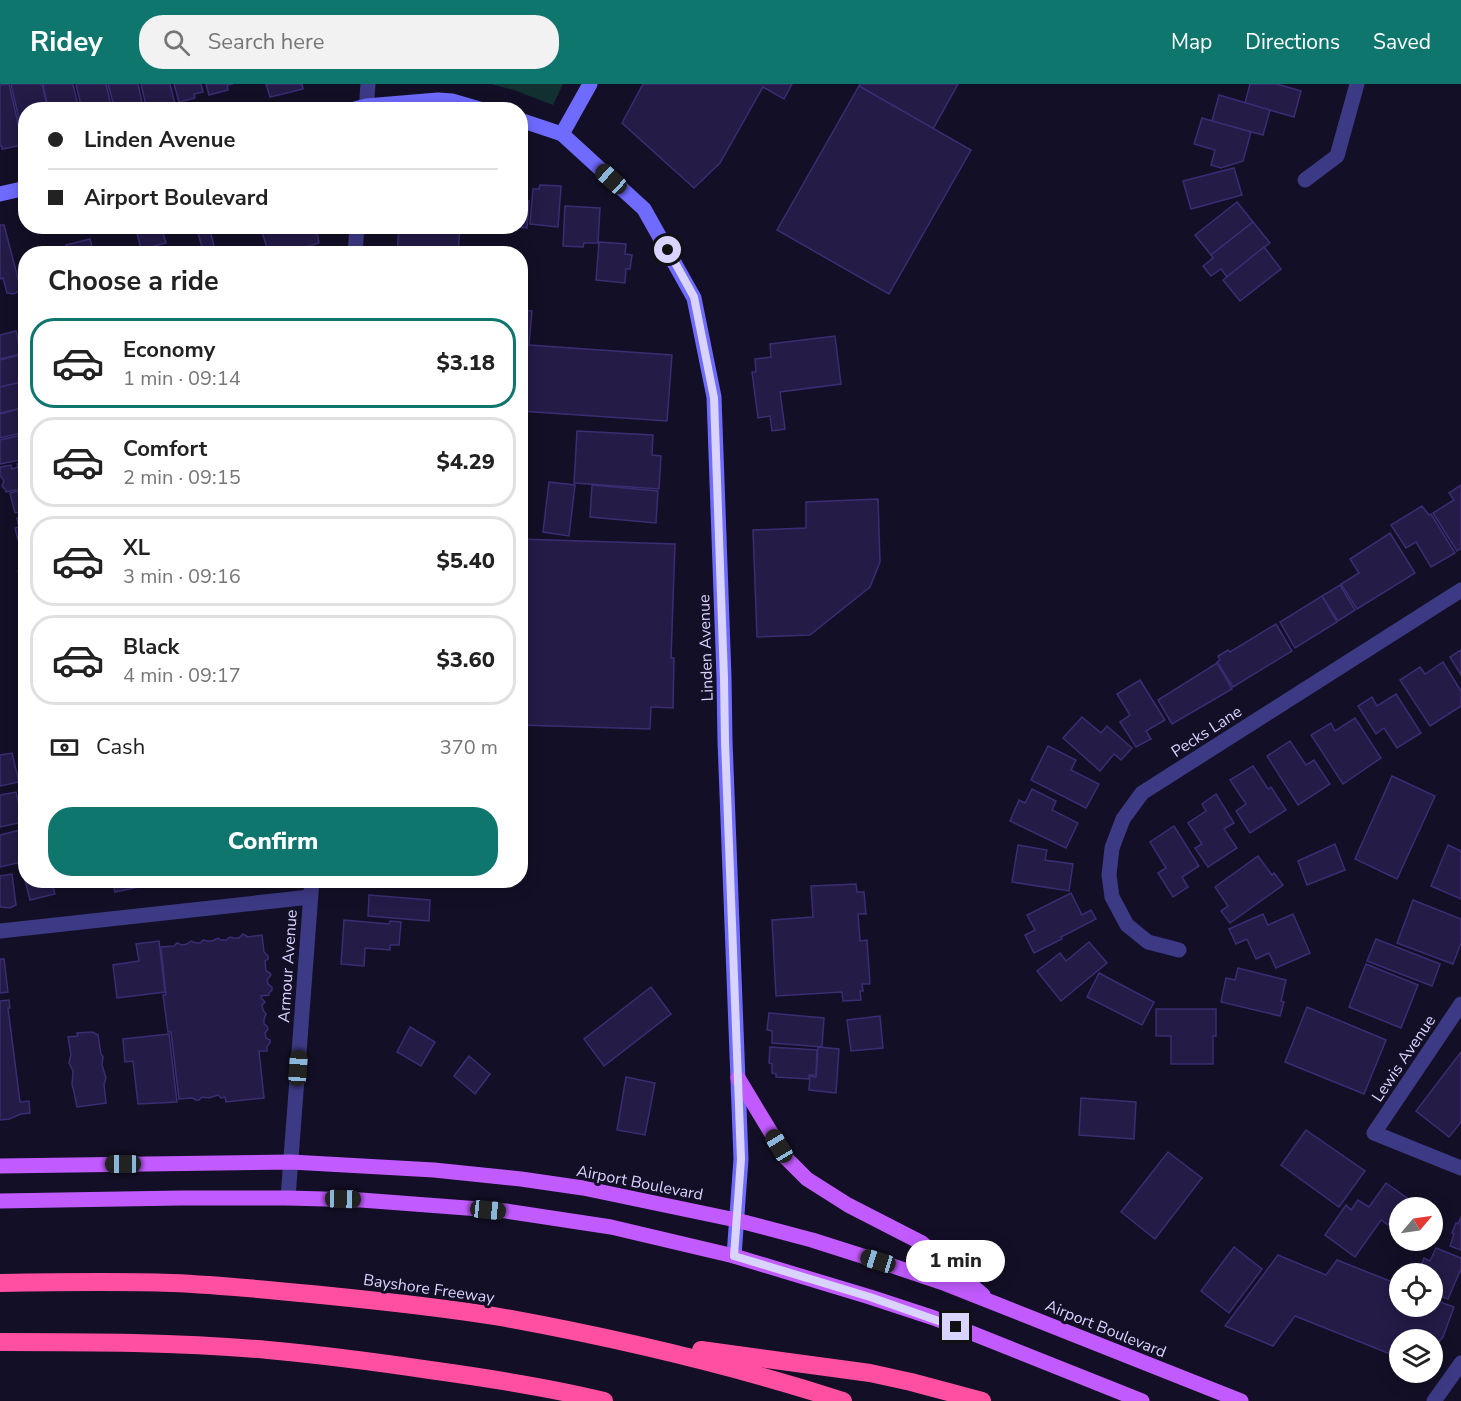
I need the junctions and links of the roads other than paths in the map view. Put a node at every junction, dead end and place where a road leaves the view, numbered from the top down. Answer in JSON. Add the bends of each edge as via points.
{"nodes":[{"id":1,"x":368,"y":84,"type":"edge"},
{"id":2,"x":590,"y":84,"type":"edge"},
{"id":3,"x":1357,"y":84,"type":"edge"},
{"id":4,"x":366,"y":102,"type":"edge"},
{"id":5,"x":420,"y":102,"type":"edge"},
{"id":6,"x":455,"y":102,"type":"edge"},
{"id":7,"x":528,"y":123,"type":"edge"},
{"id":8,"x":562,"y":134,"type":"junction"},
{"id":9,"x":1305,"y":180,"type":"dead end"},
{"id":10,"x":18,"y":190,"type":"edge"},
{"id":11,"x":0,"y":194,"type":"edge"},
{"id":12,"x":1461,"y":590,"type":"edge"},
{"id":13,"x":311,"y":888,"type":"edge"},
{"id":14,"x":310,"y":897,"type":"junction"},
{"id":15,"x":0,"y":931,"type":"edge"},
{"id":16,"x":1179,"y":950,"type":"dead end"},
{"id":17,"x":1461,"y":1004,"type":"edge"},
{"id":18,"x":738,"y":1078,"type":"junction"},
{"id":19,"x":291,"y":1162,"type":"junction"},
{"id":20,"x":0,"y":1166,"type":"edge"},
{"id":21,"x":1461,"y":1168,"type":"edge"},
{"id":22,"x":288,"y":1198,"type":"junction"},
{"id":23,"x":0,"y":1202,"type":"edge"},
{"id":24,"x":736,"y":1220,"type":"junction"},
{"id":25,"x":734,"y":1256,"type":"junction"},
{"id":26,"x":0,"y":1284,"type":"edge"},
{"id":27,"x":992,"y":1302,"type":"junction"},
{"id":28,"x":604,"y":1337,"type":"junction"},
{"id":29,"x":0,"y":1342,"type":"edge"},
{"id":30,"x":1461,"y":1363,"type":"edge"},
{"id":31,"x":604,"y":1401,"type":"edge"},
{"id":32,"x":843,"y":1401,"type":"edge"},
{"id":33,"x":982,"y":1401,"type":"edge"},
{"id":34,"x":1142,"y":1401,"type":"edge"},
{"id":35,"x":1241,"y":1401,"type":"edge"},
{"id":36,"x":1434,"y":1401,"type":"edge"}],
"edges":[{"from":1,"to":4,"type":"street"},
{"from":2,"to":8,"type":"main road"},
{"from":3,"to":9,"type":"street","via":[[1337,156]]},
{"from":5,"to":6,"type":"main road"},
{"from":7,"to":8,"type":"main road","name":"Linden Avenue"},
{"from":8,"to":18,"type":"main road","name":"Linden Avenue","via":[[644,208],[694,297],[714,398]]},
{"from":10,"to":11,"type":"main road"},
{"from":12,"to":16,"type":"street","name":"Pecks Lane","via":[[1142,794],[1124,819],[1112,848],[1112,897],[1127,925],[1148,942]]},
{"from":13,"to":14,"type":"street","name":"Armour Avenue"},
{"from":14,"to":15,"type":"street"},
{"from":14,"to":19,"type":"street","name":"Armour Avenue"},
{"from":17,"to":21,"type":"street","name":"Lewis Avenue","via":[[1374,1133]]},
{"from":18,"to":24,"type":"main road","name":"Linden Avenue","via":[[741,1159]]},
{"from":18,"to":27,"type":"main road","via":[[787,1159],[807,1179],[922,1243]]},
{"from":19,"to":20,"type":"main road","name":"Airport Boulevard"},
{"from":19,"to":22,"type":"street","name":"Armour Avenue"},
{"from":19,"to":24,"type":"main road","name":"Airport Boulevard","via":[[521,1179]]},
{"from":22,"to":23,"type":"main road"},
{"from":22,"to":25,"type":"main road","via":[[373,1200],[506,1211],[611,1227]]},
{"from":24,"to":25,"type":"main road","name":"Linden Avenue"},
{"from":24,"to":27,"type":"main road","name":"Airport Boulevard","via":[[878,1261]]},
{"from":25,"to":34,"type":"main road","via":[[934,1318]]},
{"from":26,"to":28,"type":"highway","name":"Bayshore Freeway","via":[[172,1283],[273,1290],[390,1301]]},
{"from":27,"to":35,"type":"main road","name":"Airport Boulevard"},
{"from":28,"to":32,"type":"highway","name":"Bayshore Freeway","via":[[721,1365]]},
{"from":28,"to":33,"type":"highway","via":[[870,1373]]},
{"from":29,"to":31,"type":"highway","via":[[168,1344],[267,1350],[488,1378]]},
{"from":30,"to":36,"type":"street"}]}
